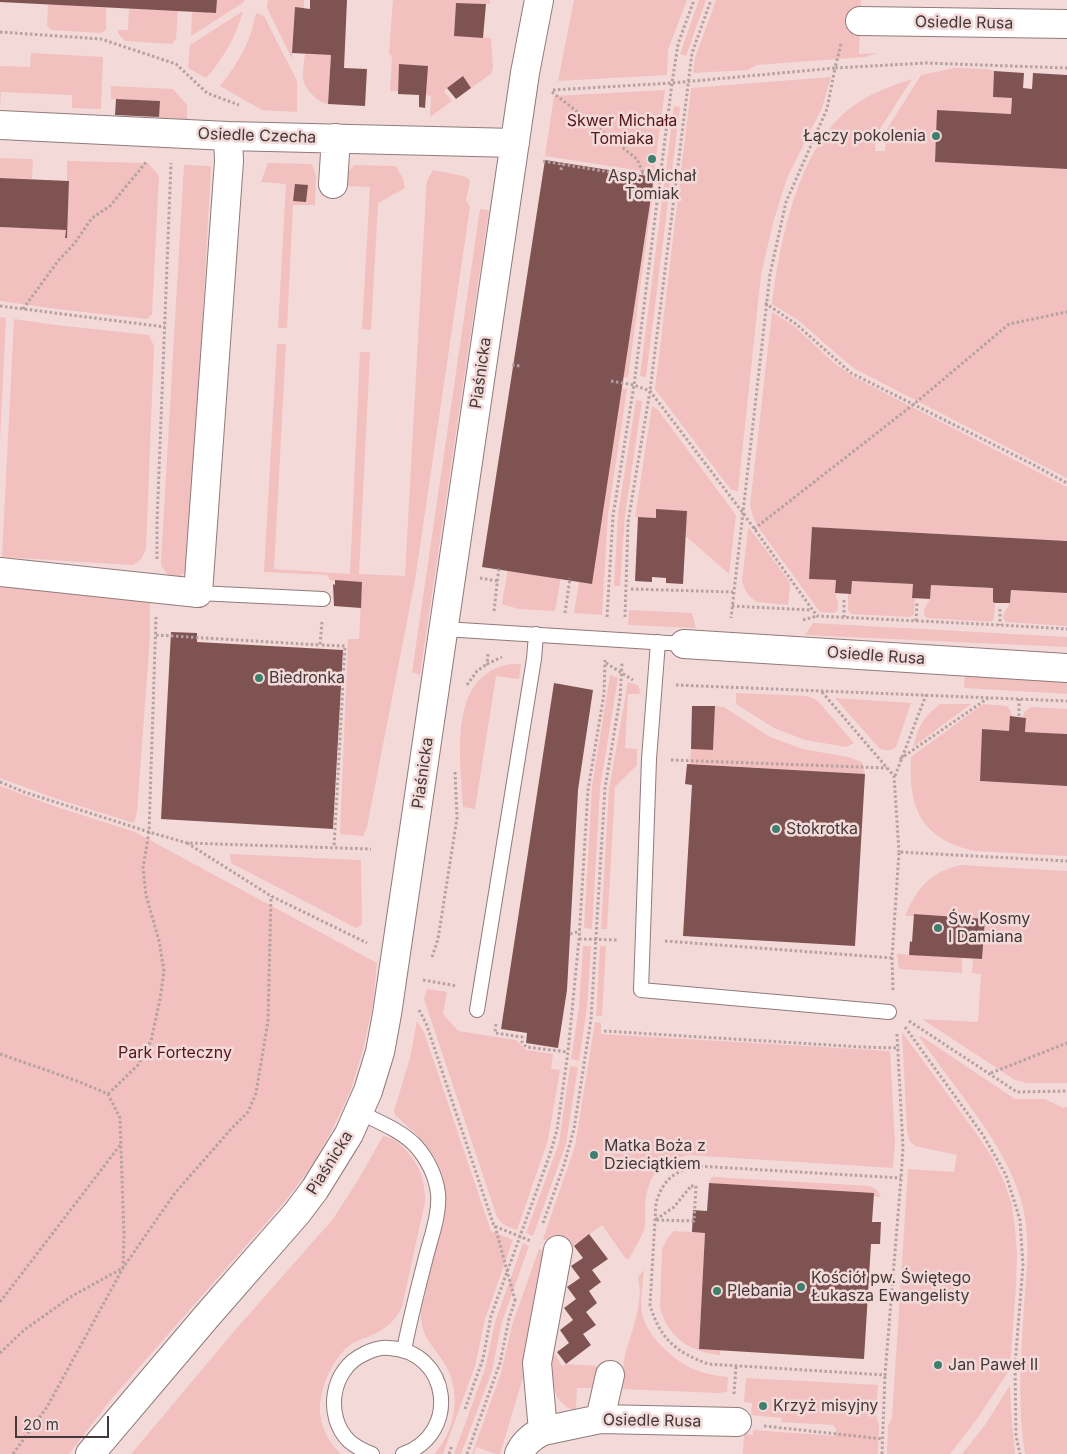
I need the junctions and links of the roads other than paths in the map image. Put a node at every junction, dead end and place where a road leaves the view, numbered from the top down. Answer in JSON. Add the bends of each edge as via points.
{"nodes":[{"id":1,"x":539,"y":0,"type":"edge"},
{"id":2,"x":860,"y":21,"type":"dead end"},
{"id":3,"x":1067,"y":24,"type":"edge"},
{"id":4,"x":0,"y":125,"type":"edge"},
{"id":5,"x":228,"y":136,"type":"junction"},
{"id":6,"x":336,"y":138,"type":"junction"},
{"id":7,"x":515,"y":143,"type":"junction"},
{"id":8,"x":333,"y":184,"type":"dead end"},
{"id":9,"x":0,"y":572,"type":"edge"},
{"id":10,"x":198,"y":593,"type":"junction"},
{"id":11,"x":323,"y":599,"type":"road end"},
{"id":12,"x":444,"y":629,"type":"junction"},
{"id":13,"x":536,"y":634,"type":"junction"},
{"id":14,"x":671,"y":643,"type":"junction"},
{"id":15,"x":1067,"y":668,"type":"edge"},
{"id":16,"x":477,"y":1010,"type":"dead end"},
{"id":17,"x":897,"y":1017,"type":"road end"},
{"id":18,"x":359,"y":1112,"type":"junction"},
{"id":19,"x":558,"y":1250,"type":"dead end"},
{"id":20,"x":404,"y":1350,"type":"junction"},
{"id":21,"x":610,"y":1375,"type":"dead end"},
{"id":22,"x":600,"y":1419,"type":"junction"},
{"id":23,"x":737,"y":1422,"type":"road end"},
{"id":24,"x":543,"y":1431,"type":"junction"},
{"id":25,"x":90,"y":1454,"type":"edge"},
{"id":26,"x":372,"y":1454,"type":"edge"},
{"id":27,"x":403,"y":1454,"type":"edge"},
{"id":28,"x":519,"y":1454,"type":"edge"}],
"edges":[{"from":1,"to":7,"type":"street","name":"Piaśnicka"},
{"from":2,"to":3,"type":"street","name":"Osiedle Rusa"},
{"from":4,"to":5,"type":"street","name":"Osiedle Czecha"},
{"from":5,"to":6,"type":"street","name":"Osiedle Czecha"},
{"from":5,"to":10,"type":"street"},
{"from":6,"to":7,"type":"street","name":"Osiedle Czecha"},
{"from":6,"to":8,"type":"street"},
{"from":7,"to":12,"type":"street","name":"Piaśnicka"},
{"from":9,"to":10,"type":"street"},
{"from":10,"to":11,"type":"lane"},
{"from":12,"to":13,"type":"lane"},
{"from":12,"to":18,"type":"street","name":"Piaśnicka","via":[[387,1014],[380,1052]]},
{"from":13,"to":14,"type":"lane"},
{"from":13,"to":16,"type":"lane"},
{"from":14,"to":15,"type":"street","name":"Osiedle Rusa"},
{"from":14,"to":17,"type":"lane","via":[[655,684],[649,759],[641,990]]},
{"from":18,"to":20,"type":"lane","via":[[395,1130],[415,1146],[436,1180],[437,1213]]},
{"from":18,"to":25,"type":"street","name":"Piaśnicka","via":[[333,1162],[297,1214]]},
{"from":19,"to":24,"type":"street","via":[[538,1363]]},
{"from":20,"to":26,"type":"lane","via":[[373,1350],[358,1356],[337,1381],[334,1412],[340,1428],[349,1441]]},
{"from":20,"to":27,"type":"lane","via":[[430,1368],[442,1398],[436,1428],[417,1448]]},
{"from":21,"to":22,"type":"street"},
{"from":22,"to":23,"type":"street","name":"Osiedle Rusa"},
{"from":22,"to":24,"type":"street","name":"Osiedle Rusa"},
{"from":24,"to":28,"type":"street","name":"Osiedle Rusa","via":[[534,1435]]}]}
